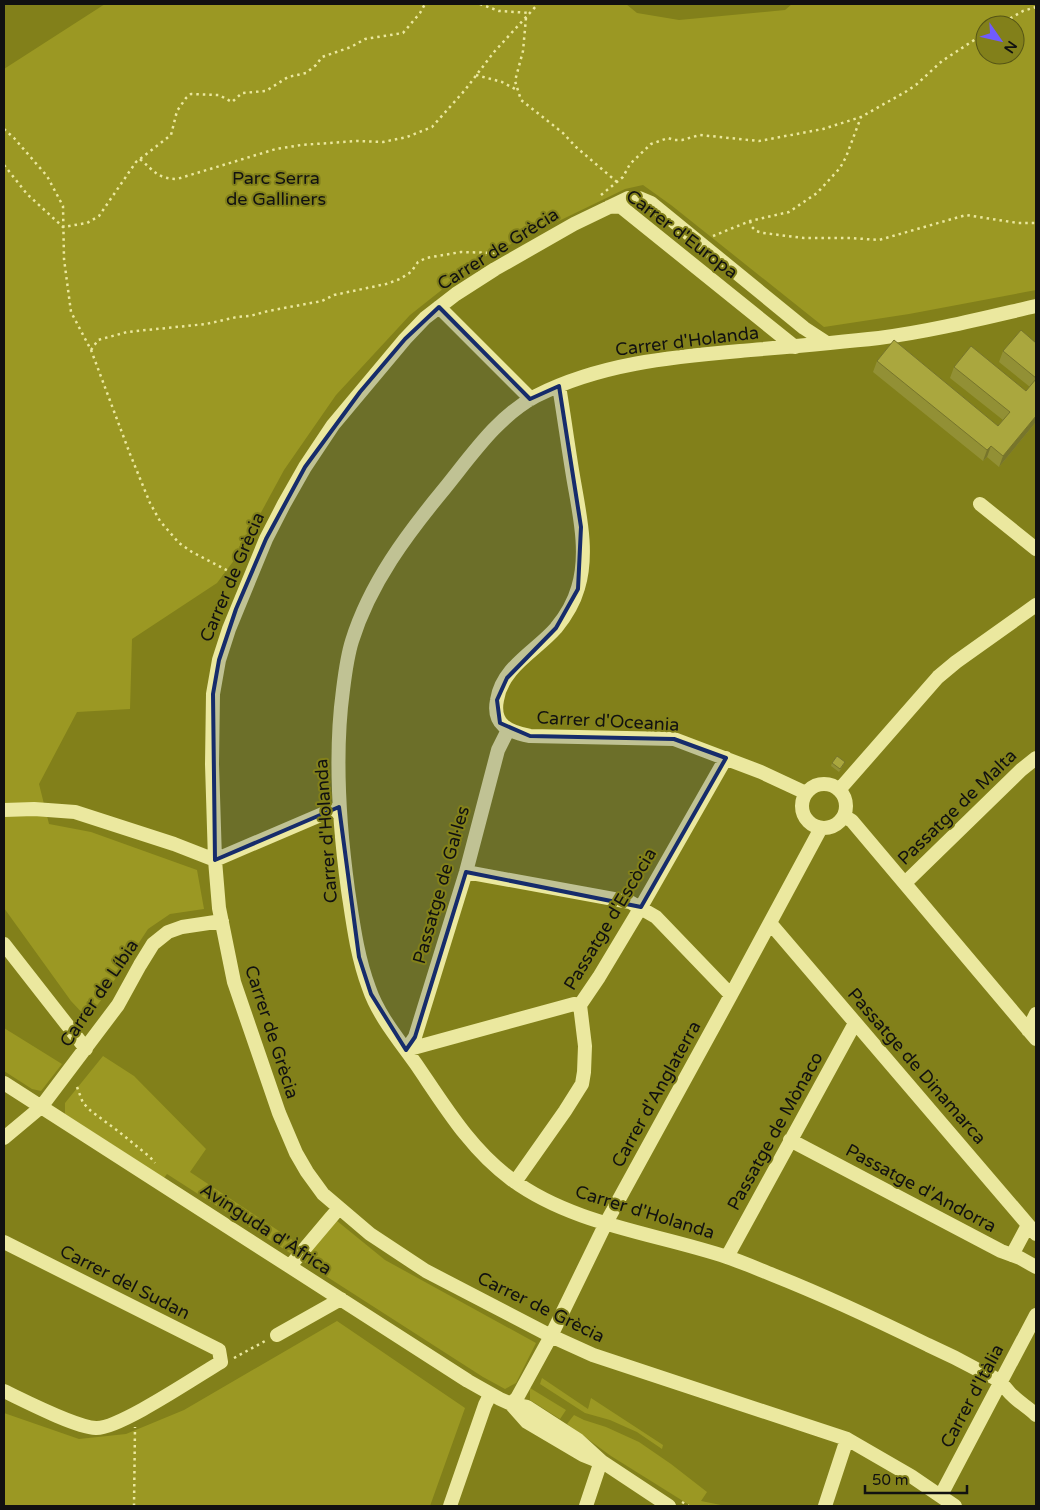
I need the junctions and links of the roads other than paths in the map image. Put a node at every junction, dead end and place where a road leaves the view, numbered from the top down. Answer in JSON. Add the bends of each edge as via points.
{"nodes":[{"id":1,"x":609,"y":207,"type":"junction"},
{"id":2,"x":1036,"y":306,"type":"edge"},
{"id":3,"x":439,"y":307,"type":"junction"},
{"id":4,"x":826,"y":343,"type":"junction"},
{"id":5,"x":795,"y":347,"type":"junction"},
{"id":6,"x":560,"y":386,"type":"junction"},
{"id":7,"x":531,"y":399,"type":"junction"},
{"id":8,"x":980,"y":504,"type":"dead end"},
{"id":9,"x":1036,"y":549,"type":"edge"},
{"id":10,"x":1036,"y":605,"type":"edge"},
{"id":11,"x":508,"y":730,"type":"junction"},
{"id":12,"x":726,"y":758,"type":"junction"},
{"id":13,"x":1036,"y":758,"type":"edge"},
{"id":14,"x":839,"y":790,"type":"junction"},
{"id":15,"x":806,"y":793,"type":"junction"},
{"id":16,"x":340,"y":808,"type":"junction"},
{"id":17,"x":4,"y":810,"type":"edge"},
{"id":18,"x":844,"y":816,"type":"junction"},
{"id":19,"x":820,"y":828,"type":"junction"},
{"id":20,"x":215,"y":860,"type":"junction"},
{"id":21,"x":466,"y":872,"type":"junction"},
{"id":22,"x":905,"y":883,"type":"junction"},
{"id":23,"x":640,"y":907,"type":"junction"},
{"id":24,"x":222,"y":921,"type":"junction"},
{"id":25,"x":770,"y":923,"type":"junction"},
{"id":26,"x":4,"y":944,"type":"edge"},
{"id":27,"x":732,"y":996,"type":"junction"},
{"id":28,"x":580,"y":1005,"type":"junction"},
{"id":29,"x":1036,"y":1014,"type":"edge"},
{"id":30,"x":855,"y":1023,"type":"junction"},
{"id":31,"x":1032,"y":1034,"type":"edge"},
{"id":32,"x":86,"y":1049,"type":"junction"},
{"id":33,"x":406,"y":1050,"type":"junction"},
{"id":34,"x":4,"y":1083,"type":"edge"},
{"id":35,"x":41,"y":1107,"type":"junction"},
{"id":36,"x":4,"y":1138,"type":"edge"},
{"id":37,"x":790,"y":1140,"type":"junction"},
{"id":38,"x":515,"y":1182,"type":"junction"},
{"id":39,"x":339,"y":1208,"type":"junction"},
{"id":40,"x":606,"y":1223,"type":"junction"},
{"id":41,"x":1032,"y":1229,"type":"edge"},
{"id":42,"x":4,"y":1242,"type":"edge"},
{"id":43,"x":1012,"y":1256,"type":"junction"},
{"id":44,"x":727,"y":1257,"type":"junction"},
{"id":45,"x":290,"y":1266,"type":"junction"},
{"id":46,"x":1036,"y":1267,"type":"edge"},
{"id":47,"x":341,"y":1300,"type":"junction"},
{"id":48,"x":1036,"y":1315,"type":"edge"},
{"id":49,"x":276,"y":1335,"type":"road end"},
{"id":50,"x":551,"y":1336,"type":"junction"},
{"id":51,"x":1001,"y":1382,"type":"junction"},
{"id":52,"x":4,"y":1391,"type":"edge"},
{"id":53,"x":490,"y":1395,"type":"junction"},
{"id":54,"x":511,"y":1404,"type":"junction"},
{"id":55,"x":1036,"y":1415,"type":"edge"},
{"id":56,"x":847,"y":1439,"type":"junction"},
{"id":57,"x":601,"y":1462,"type":"junction"},
{"id":58,"x":941,"y":1496,"type":"junction"},
{"id":59,"x":450,"y":1506,"type":"edge"},
{"id":60,"x":586,"y":1506,"type":"edge"},
{"id":61,"x":669,"y":1506,"type":"edge"},
{"id":62,"x":825,"y":1506,"type":"edge"},
{"id":63,"x":955,"y":1506,"type":"edge"}],
"edges":[{"from":1,"to":3,"type":"street","name":"Carrer de Grècia","via":[[495,268]]},
{"from":1,"to":4,"type":"street","name":"Carrer d'Europa","via":[[628,198],[651,203]]},
{"from":1,"to":5,"type":"street","name":"Carrer d'Europa","via":[[620,206]]},
{"from":2,"to":4,"type":"street","name":"Carrer d'Holanda","via":[[941,328]]},
{"from":3,"to":7,"type":"street"},
{"from":3,"to":20,"type":"street","name":"Carrer de Grècia","via":[[405,339],[333,425],[284,504],[248,581],[223,644],[213,694]]},
{"from":4,"to":5,"type":"street","name":"Carrer d'Holanda"},
{"from":5,"to":6,"type":"street","name":"Carrer d'Holanda","via":[[656,360],[579,377]]},
{"from":6,"to":7,"type":"street","name":"Carrer d'Holanda"},
{"from":6,"to":11,"type":"street","via":[[581,527],[581,576],[572,603],[556,628],[514,666],[500,690],[497,713],[500,723]]},
{"from":7,"to":16,"type":"street","name":"Carrer d'Holanda","via":[[495,429],[412,528],[392,557],[362,616],[351,644],[340,714]]},
{"from":8,"to":9,"type":"street"},
{"from":10,"to":14,"type":"street","via":[[938,677]]},
{"from":11,"to":12,"type":"street","name":"Carrer d'Oceania","via":[[546,737],[674,739]]},
{"from":11,"to":21,"type":"street","name":"Passatge de Gal·les","via":[[498,750]]},
{"from":12,"to":15,"type":"street","name":"Carrer d'Oceania"},
{"from":12,"to":23,"type":"street","name":"Passatge d'Escòcia"},
{"from":13,"to":22,"type":"street","name":"Passatge de Malta"},
{"from":14,"to":15,"type":"street","via":[[825,784]]},
{"from":14,"to":18,"type":"street","via":[[846,802]]},
{"from":15,"to":19,"type":"street","via":[[802,810],[806,819]]},
{"from":16,"to":20,"type":"street"},
{"from":16,"to":33,"type":"street","name":"Carrer d'Holanda","via":[[343,852],[359,957],[371,994]]},
{"from":17,"to":20,"type":"street","via":[[75,812]]},
{"from":18,"to":19,"type":"street","via":[[834,826]]},
{"from":18,"to":22,"type":"street","via":[[852,821]]},
{"from":19,"to":25,"type":"street","name":"Carrer d'Anglaterra"},
{"from":20,"to":24,"type":"street","name":"Carrer de Grècia"},
{"from":21,"to":23,"type":"street","via":[[630,902]]},
{"from":21,"to":33,"type":"street","name":"Passatge de Gal·les","via":[[414,1037]]},
{"from":22,"to":31,"type":"street"},
{"from":23,"to":27,"type":"street","via":[[656,917]]},
{"from":23,"to":28,"type":"street","name":"Passatge d'Escòcia"},
{"from":24,"to":32,"type":"street","name":"Carrer de Líbia","via":[[168,932],[153,944],[118,1005]]},
{"from":24,"to":39,"type":"street","name":"Carrer de Grècia","via":[[234,982],[278,1113],[307,1172],[323,1194]]},
{"from":25,"to":27,"type":"street","name":"Carrer d'Anglaterra"},
{"from":25,"to":30,"type":"street","name":"Passatge de Dinamarca"},
{"from":26,"to":32,"type":"street"},
{"from":27,"to":40,"type":"street","name":"Carrer d'Anglaterra"},
{"from":28,"to":33,"type":"street"},
{"from":28,"to":38,"type":"street","name":"Passatge d'Escòcia","via":[[585,1046],[582,1084]]},
{"from":29,"to":31,"type":"street"},
{"from":30,"to":37,"type":"street","name":"Passatge de Mònaco"},
{"from":30,"to":41,"type":"street","name":"Passatge de Dinamarca"},
{"from":32,"to":35,"type":"street","name":"Carrer de Líbia"},
{"from":33,"to":38,"type":"street","name":"Carrer d'Holanda","via":[[463,1133],[479,1152]]},
{"from":34,"to":35,"type":"street","name":"Avinguda d'Àfrica"},
{"from":35,"to":36,"type":"street","name":"Carrer de Líbia"},
{"from":35,"to":45,"type":"street","name":"Avinguda d'Àfrica"},
{"from":37,"to":43,"type":"street","name":"Passatge d'Andorra"},
{"from":37,"to":44,"type":"street","name":"Passatge de Mònaco"},
{"from":38,"to":40,"type":"street","name":"Carrer d'Holanda","via":[[539,1196]]},
{"from":39,"to":45,"type":"street"},
{"from":39,"to":50,"type":"street","name":"Carrer de Grècia","via":[[370,1234],[426,1271]]},
{"from":40,"to":44,"type":"street","name":"Carrer d'Holanda"},
{"from":40,"to":50,"type":"street","name":"Carrer d'Anglaterra"},
{"from":41,"to":43,"type":"street"},
{"from":42,"to":52,"type":"street","name":"Carrer del Sudan","via":[[219,1350],[227,1360],[136,1413],[114,1424],[96,1428],[76,1423]]},
{"from":43,"to":46,"type":"street","name":"Passatge d'Andorra"},
{"from":44,"to":51,"type":"street","name":"Carrer d'Holanda","via":[[864,1314]]},
{"from":45,"to":47,"type":"street","name":"Avinguda d'Àfrica"},
{"from":47,"to":49,"type":"street"},
{"from":47,"to":53,"type":"street","name":"Avinguda d'Àfrica"},
{"from":48,"to":51,"type":"street","name":"Carrer d'Itàlia"},
{"from":50,"to":54,"type":"street","name":"Carrer d'Anglaterra"},
{"from":50,"to":56,"type":"street","name":"Carrer de Grècia","via":[[593,1354]]},
{"from":51,"to":55,"type":"street","name":"Carrer d'Holanda","via":[[1009,1393]]},
{"from":51,"to":58,"type":"street","name":"Carrer d'Itàlia"},
{"from":53,"to":54,"type":"street","name":"Avinguda d'Àfrica"},
{"from":53,"to":59,"type":"street"},
{"from":54,"to":57,"type":"street","name":"Avinguda d'Àfrica","via":[[527,1422]]},
{"from":56,"to":58,"type":"street","name":"Carrer de Grècia"},
{"from":56,"to":62,"type":"street"},
{"from":57,"to":60,"type":"street"},
{"from":57,"to":61,"type":"street","name":"Avinguda d'Àfrica"},
{"from":58,"to":63,"type":"street","name":"Carrer de Grècia"}]}
